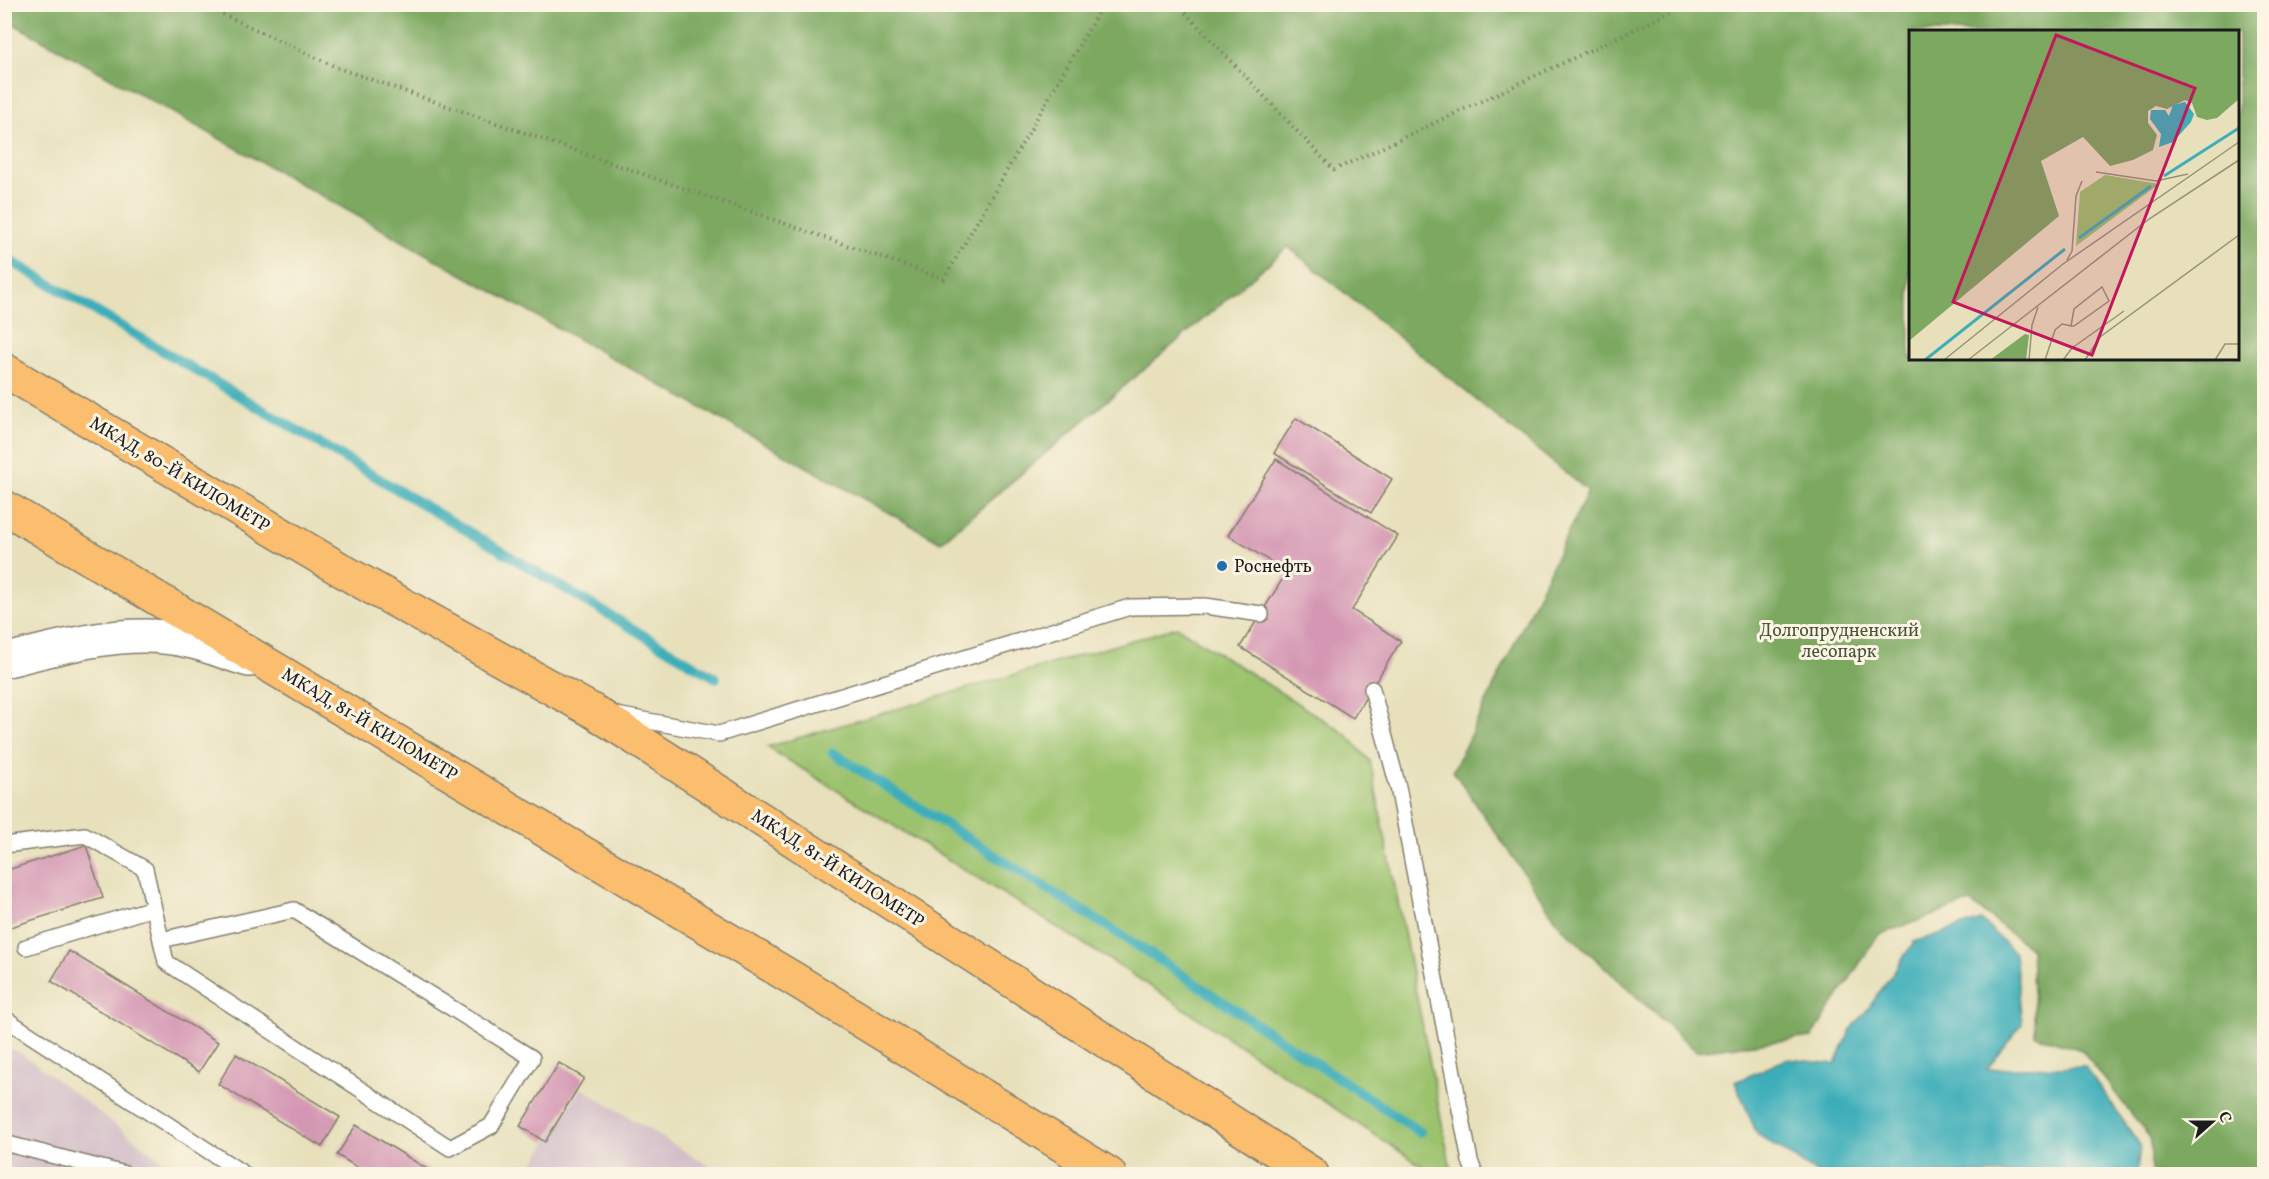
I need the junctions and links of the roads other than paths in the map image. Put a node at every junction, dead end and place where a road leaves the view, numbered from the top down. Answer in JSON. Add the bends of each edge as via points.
{"nodes":[{"id":1,"x":4,"y":370,"type":"edge"},
{"id":2,"x":4,"y":507,"type":"edge"},
{"id":3,"x":355,"y":578,"type":"joint"},
{"id":4,"x":1261,"y":614,"type":"dead end"},
{"id":5,"x":4,"y":661,"type":"edge"},
{"id":6,"x":275,"y":667,"type":"junction"},
{"id":7,"x":1372,"y":689,"type":"dead end"},
{"id":8,"x":593,"y":711,"type":"junction"},
{"id":9,"x":4,"y":846,"type":"edge"},
{"id":10,"x":153,"y":908,"type":"junction"},
{"id":11,"x":161,"y":940,"type":"junction"},
{"id":12,"x":26,"y":947,"type":"dead end"},
{"id":13,"x":4,"y":1018,"type":"edge"},
{"id":14,"x":4,"y":1143,"type":"edge"},
{"id":15,"x":125,"y":1174,"type":"edge"},
{"id":16,"x":244,"y":1174,"type":"edge"},
{"id":17,"x":1109,"y":1174,"type":"edge"},
{"id":18,"x":1312,"y":1174,"type":"edge"},
{"id":19,"x":1475,"y":1174,"type":"edge"}],
"edges":[{"from":1,"to":3,"type":"highway","name":"МКАД, 80-Й КИЛОМЕТР"},
{"from":2,"to":6,"type":"highway"},
{"from":3,"to":8,"type":"highway","name":"МКАД, 81-Й КИЛОМЕТР"},
{"from":4,"to":8,"type":"lane","via":[[1205,606],[1130,607],[719,734]]},
{"from":5,"to":6,"type":"street","via":[[112,639],[165,637]]},
{"from":6,"to":17,"type":"highway","name":"МКАД, 81-Й КИЛОМЕТР"},
{"from":7,"to":19,"type":"lane","via":[[1398,787]]},
{"from":8,"to":18,"type":"highway","name":"МКАД, 81-Й КИЛОМЕТР"},
{"from":9,"to":10,"type":"lane","via":[[85,835],[145,869]]},
{"from":10,"to":11,"type":"lane"},
{"from":10,"to":12,"type":"lane"},
{"from":11,"to":11,"type":"lane","via":[[166,962],[450,1148],[491,1126],[532,1058],[294,910]]},
{"from":13,"to":16,"type":"lane"},
{"from":14,"to":15,"type":"lane"}]}
